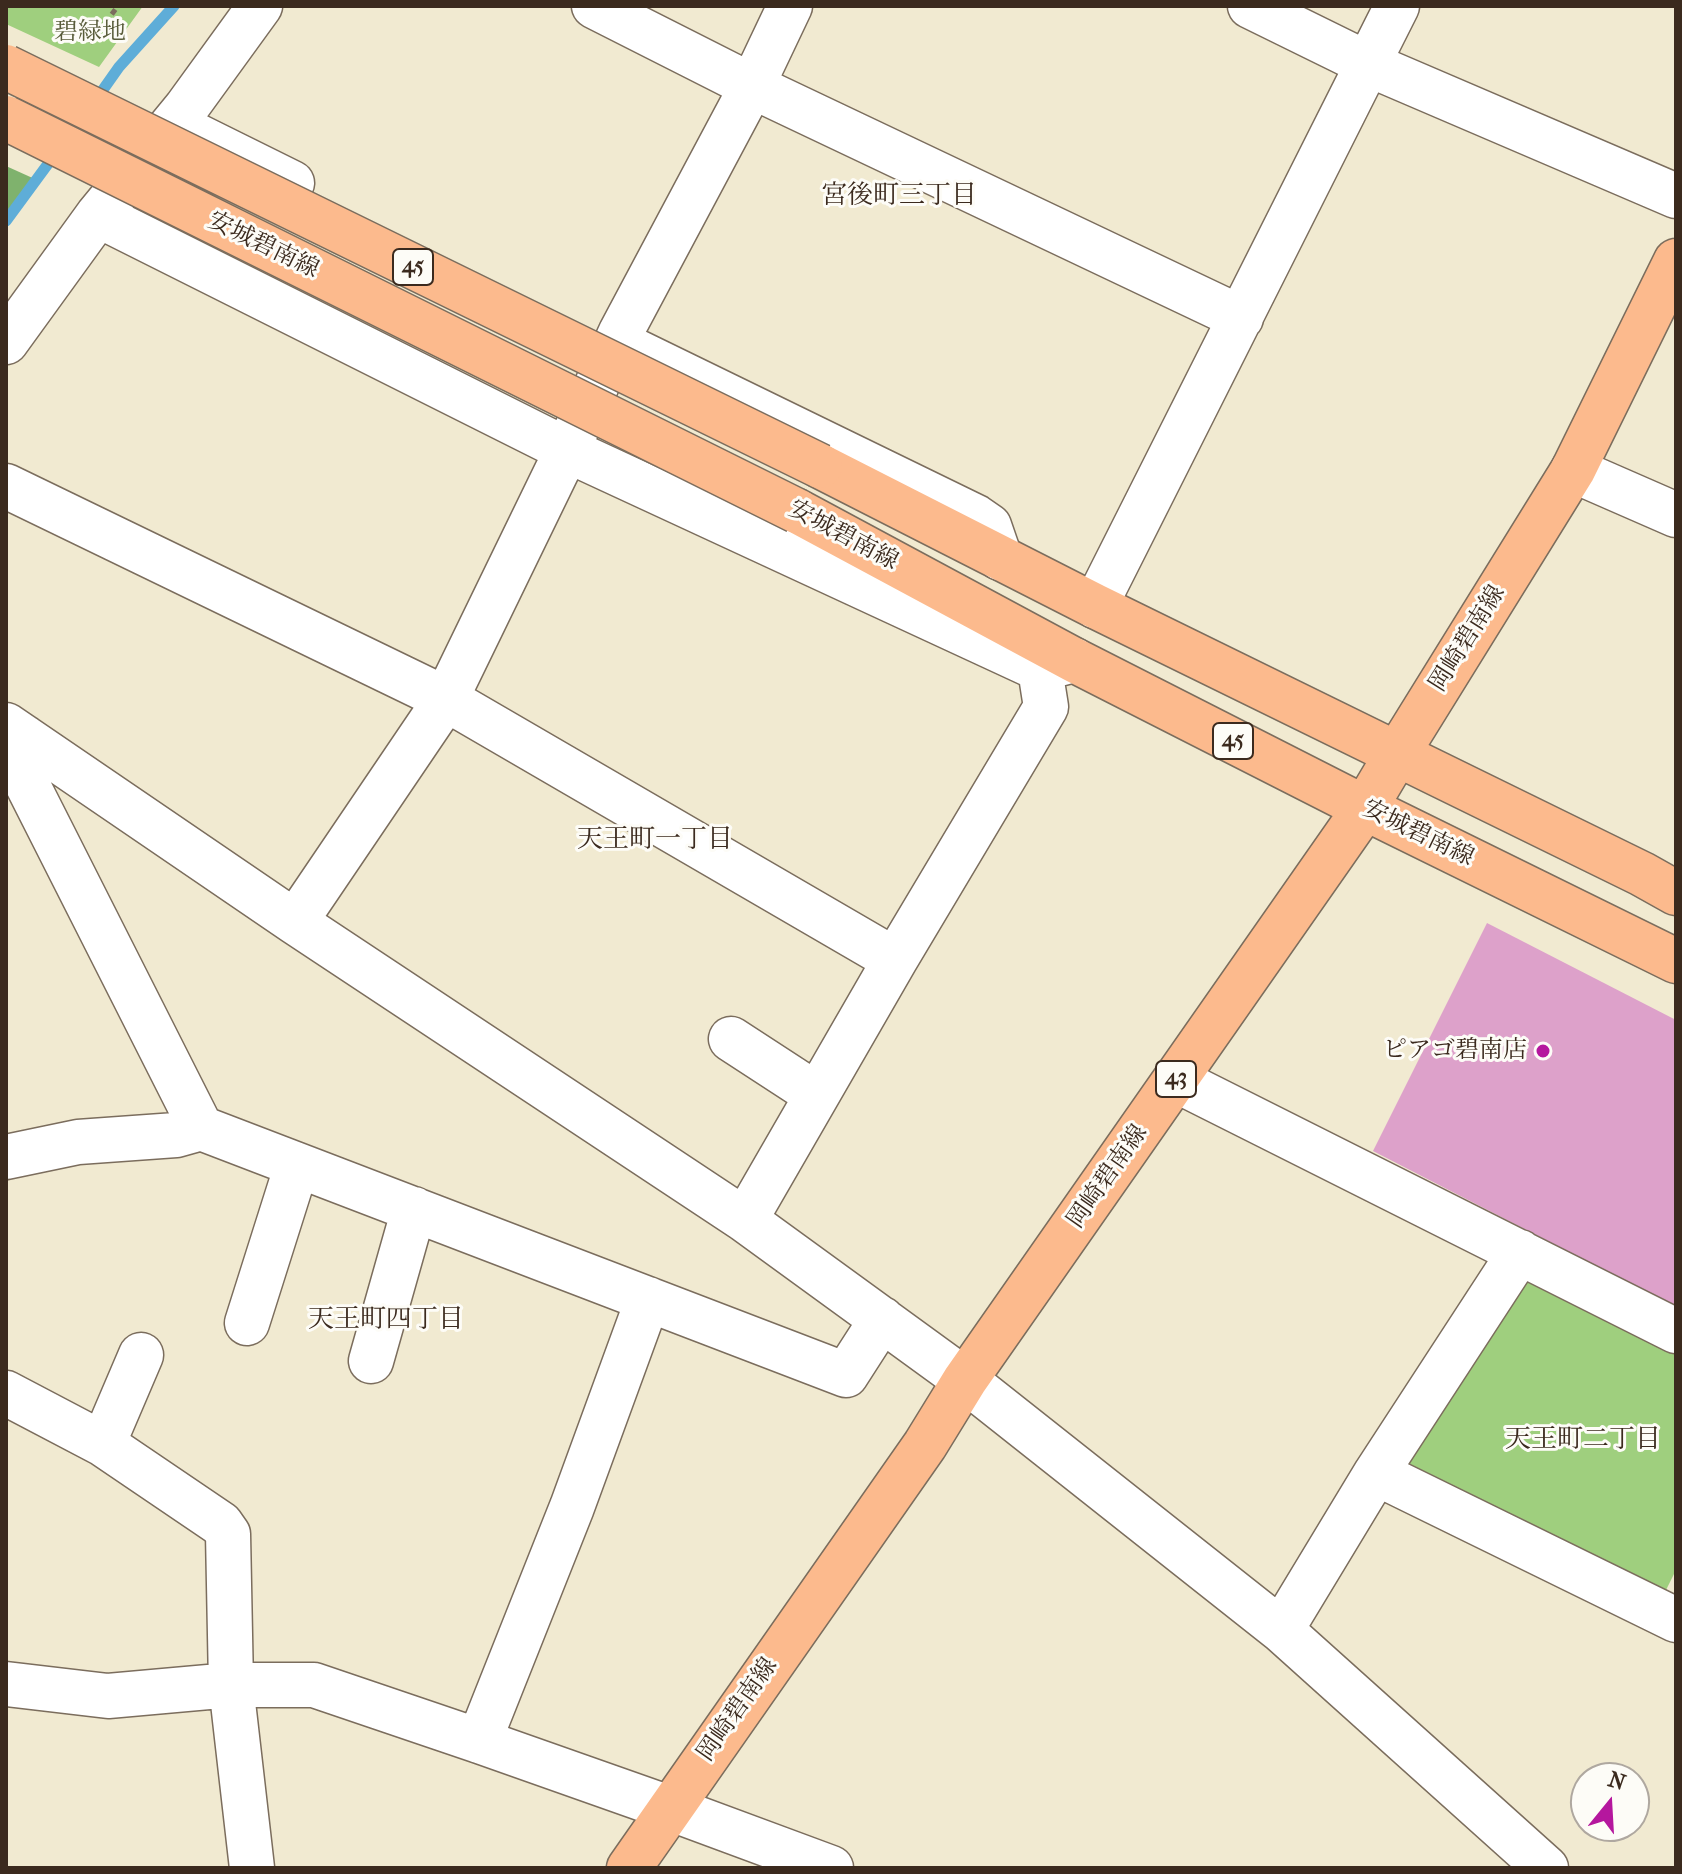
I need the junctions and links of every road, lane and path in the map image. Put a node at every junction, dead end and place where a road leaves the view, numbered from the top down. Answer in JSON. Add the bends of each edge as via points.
{"nodes":[{"id":1,"x":118,"y":6,"type":"edge"},
{"id":2,"x":260,"y":6,"type":"edge"},
{"id":3,"x":594,"y":6,"type":"edge"},
{"id":4,"x":790,"y":6,"type":"edge"},
{"id":5,"x":1250,"y":6,"type":"edge"},
{"id":6,"x":1397,"y":6,"type":"edge"},
{"id":7,"x":90,"y":43,"type":"dead end"},
{"id":8,"x":1368,"y":64,"type":"junction"},
{"id":9,"x":6,"y":67,"type":"edge"},
{"id":10,"x":752,"y":86,"type":"junction"},
{"id":11,"x":6,"y":118,"type":"edge"},
{"id":12,"x":173,"y":124,"type":"junction"},
{"id":13,"x":1676,"y":196,"type":"edge"},
{"id":14,"x":98,"y":215,"type":"junction"},
{"id":15,"x":1676,"y":261,"type":"edge"},
{"id":16,"x":1241,"y":318,"type":"junction"},
{"id":17,"x":6,"y":342,"type":"edge"},
{"id":18,"x":617,"y":342,"type":"junction"},
{"id":19,"x":567,"y":450,"type":"junction"},
{"id":20,"x":1573,"y":470,"type":"junction"},
{"id":21,"x":6,"y":486,"type":"edge"},
{"id":22,"x":1676,"y":515,"type":"edge"},
{"id":23,"x":1000,"y":558,"type":"junction"},
{"id":24,"x":1095,"y":606,"type":"junction"},
{"id":25,"x":1057,"y":665,"type":"junction"},
{"id":26,"x":446,"y":699,"type":"junction"},
{"id":27,"x":15,"y":731,"type":"edge"},
{"id":28,"x":1397,"y":754,"type":"junction"},
{"id":29,"x":1365,"y":808,"type":"junction"},
{"id":30,"x":1665,"y":881,"type":"edge"},
{"id":31,"x":295,"y":922,"type":"junction"},
{"id":32,"x":895,"y":960,"type":"junction"},
{"id":33,"x":1676,"y":961,"type":"edge"},
{"id":34,"x":731,"y":1039,"type":"dead end"},
{"id":35,"x":1176,"y":1080,"type":"junction"},
{"id":36,"x":817,"y":1095,"type":"junction"},
{"id":37,"x":201,"y":1128,"type":"junction"},
{"id":38,"x":6,"y":1157,"type":"edge"},
{"id":39,"x":297,"y":1165,"type":"junction"},
{"id":40,"x":414,"y":1209,"type":"junction"},
{"id":41,"x":745,"y":1220,"type":"junction"},
{"id":42,"x":1520,"y":1252,"type":"junction"},
{"id":43,"x":648,"y":1299,"type":"junction"},
{"id":44,"x":882,"y":1319,"type":"junction"},
{"id":45,"x":247,"y":1323,"type":"dead end"},
{"id":46,"x":1676,"y":1331,"type":"edge"},
{"id":47,"x":141,"y":1355,"type":"dead end"},
{"id":48,"x":371,"y":1361,"type":"dead end"},
{"id":49,"x":965,"y":1380,"type":"junction"},
{"id":50,"x":6,"y":1393,"type":"edge"},
{"id":51,"x":103,"y":1444,"type":"junction"},
{"id":52,"x":1376,"y":1473,"type":"junction"},
{"id":53,"x":1671,"y":1606,"type":"edge"},
{"id":54,"x":1281,"y":1630,"type":"junction"},
{"id":55,"x":6,"y":1684,"type":"edge"},
{"id":56,"x":231,"y":1685,"type":"junction"},
{"id":57,"x":479,"y":1741,"type":"junction"},
{"id":58,"x":669,"y":1808,"type":"junction"},
{"id":59,"x":252,"y":1868,"type":"edge"},
{"id":60,"x":629,"y":1868,"type":"edge"},
{"id":61,"x":831,"y":1868,"type":"edge"},
{"id":62,"x":1546,"y":1868,"type":"edge"}],
"edges":[{"from":1,"to":7,"type":"path"},
{"from":2,"to":12,"type":"street"},
{"from":3,"to":10,"type":"street"},
{"from":4,"to":10,"type":"street"},
{"from":5,"to":8,"type":"street"},
{"from":6,"to":8,"type":"street"},
{"from":8,"to":13,"type":"street"},
{"from":8,"to":16,"type":"street"},
{"from":9,"to":23,"type":"main road","name":"安城碧南線","number":"45","bridge":true},
{"from":10,"to":16,"type":"street"},
{"from":10,"to":18,"type":"street"},
{"from":11,"to":25,"type":"main road","name":"安城碧南線","number":"45","bridge":true,"via":[[797,511]]},
{"from":12,"to":14,"type":"street"},
{"from":12,"to":18,"type":"street"},
{"from":14,"to":17,"type":"street"},
{"from":14,"to":19,"type":"street"},
{"from":15,"to":20,"type":"main road","name":"岡崎碧南線","number":"43"},
{"from":16,"to":24,"type":"street"},
{"from":18,"to":19,"type":"street"},
{"from":18,"to":23,"type":"street","via":[[976,517],[989,526]]},
{"from":19,"to":25,"type":"street"},
{"from":19,"to":26,"type":"street"},
{"from":20,"to":22,"type":"street"},
{"from":20,"to":28,"type":"main road","name":"岡崎碧南線","number":"43"},
{"from":21,"to":26,"type":"street"},
{"from":23,"to":24,"type":"main road","name":"安城碧南線","number":"45"},
{"from":24,"to":28,"type":"main road","name":"安城碧南線","number":"45"},
{"from":25,"to":29,"type":"main road","name":"安城碧南線","number":"45"},
{"from":25,"to":32,"type":"street","via":[[1046,707]]},
{"from":26,"to":31,"type":"street"},
{"from":26,"to":32,"type":"street"},
{"from":27,"to":31,"type":"street"},
{"from":27,"to":37,"type":"street","via":[[17,764]]},
{"from":28,"to":29,"type":"main road","name":"岡崎碧南線","number":"43"},
{"from":28,"to":30,"type":"main road","name":"安城碧南線","number":"45"},
{"from":29,"to":33,"type":"main road","name":"安城碧南線","number":"45"},
{"from":29,"to":35,"type":"main road","name":"岡崎碧南線","number":"43"},
{"from":31,"to":41,"type":"street"},
{"from":32,"to":36,"type":"street"},
{"from":34,"to":36,"type":"street"},
{"from":35,"to":42,"type":"street"},
{"from":35,"to":49,"type":"main road","name":"岡崎碧南線","number":"43"},
{"from":36,"to":41,"type":"street"},
{"from":37,"to":38,"type":"street","via":[[176,1135],[78,1142]]},
{"from":37,"to":39,"type":"street"},
{"from":39,"to":40,"type":"street"},
{"from":39,"to":45,"type":"street"},
{"from":40,"to":43,"type":"street"},
{"from":40,"to":48,"type":"street"},
{"from":41,"to":44,"type":"street"},
{"from":42,"to":46,"type":"street"},
{"from":42,"to":52,"type":"street"},
{"from":43,"to":44,"type":"street","via":[[846,1375]]},
{"from":43,"to":57,"type":"street"},
{"from":44,"to":49,"type":"street"},
{"from":47,"to":51,"type":"street"},
{"from":49,"to":54,"type":"street"},
{"from":49,"to":58,"type":"main road","name":"岡崎碧南線","number":"43","via":[[925,1445]]},
{"from":50,"to":51,"type":"street"},
{"from":51,"to":56,"type":"street","via":[[221,1524],[228,1534]]},
{"from":52,"to":53,"type":"street"},
{"from":52,"to":54,"type":"street"},
{"from":54,"to":62,"type":"street"},
{"from":55,"to":56,"type":"street","via":[[108,1696]]},
{"from":56,"to":57,"type":"street","via":[[314,1685]]},
{"from":56,"to":59,"type":"street"},
{"from":57,"to":58,"type":"street"},
{"from":58,"to":60,"type":"main road","name":"岡崎碧南線","number":"43"},
{"from":58,"to":61,"type":"street"}]}
